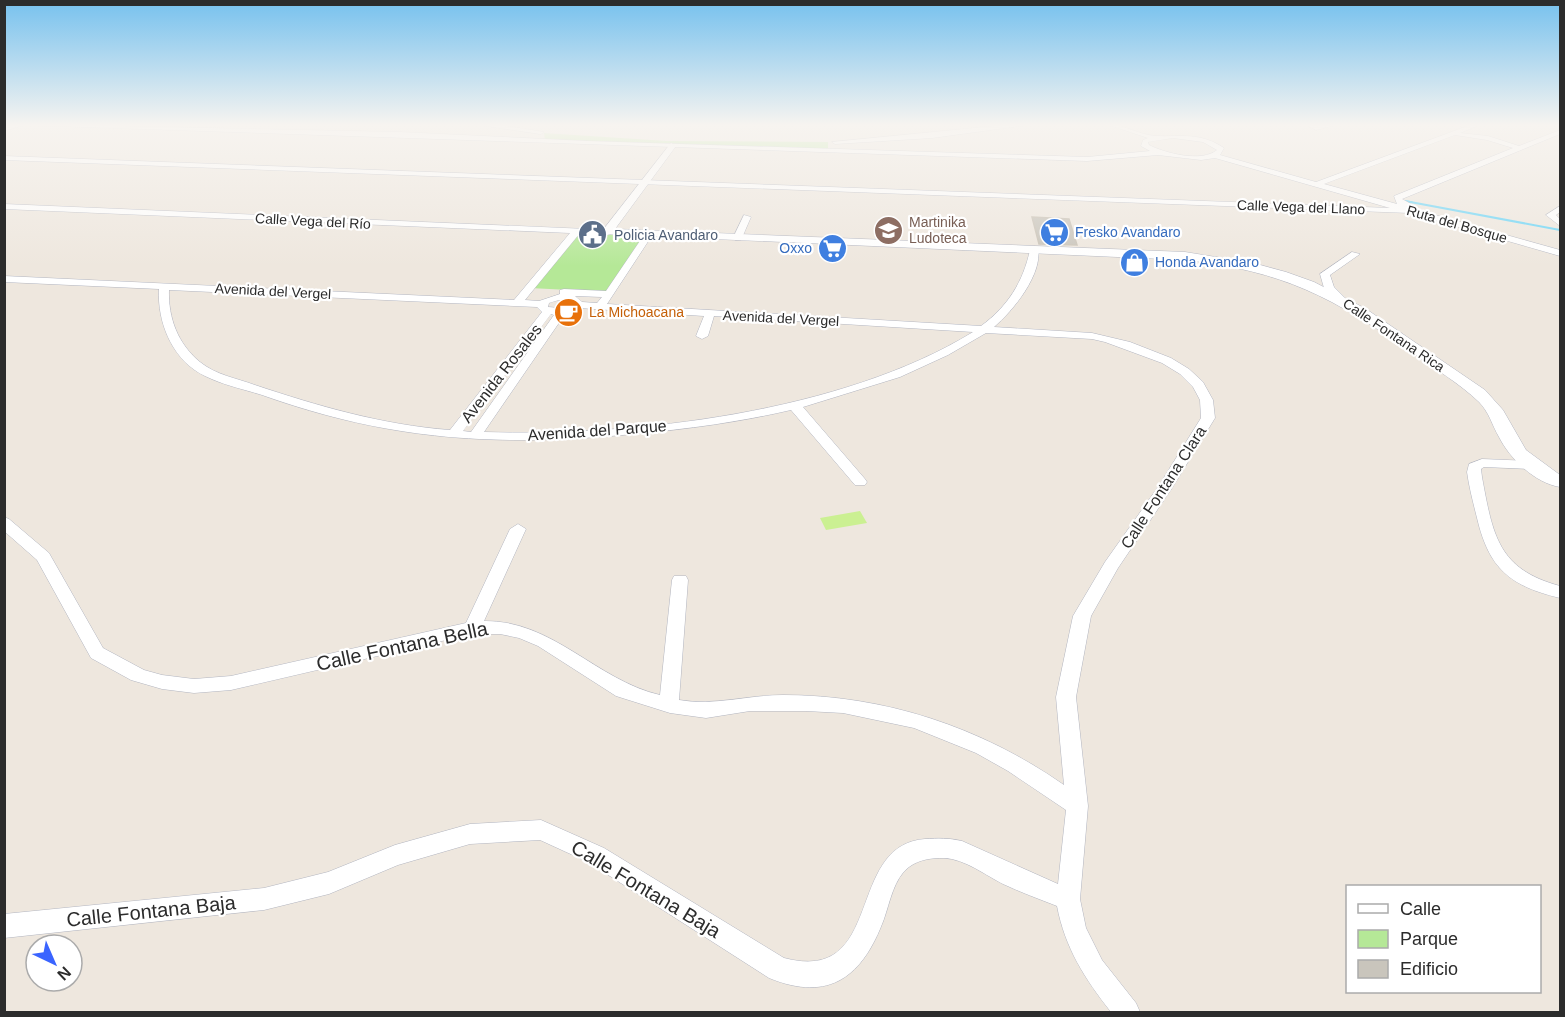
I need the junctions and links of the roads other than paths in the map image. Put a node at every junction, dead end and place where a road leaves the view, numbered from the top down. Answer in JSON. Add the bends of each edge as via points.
{"nodes":[{"id":1,"x":351,"y":171,"type":"edge"},
{"id":2,"x":657,"y":171,"type":"edge"},
{"id":3,"x":1272,"y":171,"type":"edge"},
{"id":4,"x":1352,"y":171,"type":"edge"},
{"id":5,"x":1459,"y":171,"type":"edge"},
{"id":6,"x":649,"y":183,"type":"junction"},
{"id":7,"x":1317,"y":184,"type":"junction"},
{"id":8,"x":4,"y":206,"type":"edge"},
{"id":9,"x":1409,"y":209,"type":"junction"},
{"id":10,"x":1560,"y":209,"type":"edge"},
{"id":11,"x":747,"y":217,"type":"dead end"},
{"id":12,"x":1560,"y":223,"type":"edge"},
{"id":13,"x":578,"y":231,"type":"junction"},
{"id":14,"x":607,"y":232,"type":"junction"},
{"id":15,"x":622,"y":232,"type":"junction"},
{"id":16,"x":649,"y":234,"type":"junction"},
{"id":17,"x":738,"y":238,"type":"junction"},
{"id":18,"x":1035,"y":250,"type":"junction"},
{"id":19,"x":1560,"y":253,"type":"edge"},
{"id":20,"x":1355,"y":254,"type":"dead end"},
{"id":21,"x":4,"y":279,"type":"edge"},
{"id":22,"x":164,"y":285,"type":"junction"},
{"id":23,"x":528,"y":290,"type":"junction"},
{"id":24,"x":566,"y":294,"type":"junction"},
{"id":25,"x":608,"y":294,"type":"junction"},
{"id":26,"x":1340,"y":298,"type":"junction"},
{"id":27,"x":518,"y":302,"type":"junction"},
{"id":28,"x":577,"y":305,"type":"junction"},
{"id":29,"x":600,"y":307,"type":"junction"},
{"id":30,"x":544,"y":308,"type":"junction"},
{"id":31,"x":562,"y":311,"type":"junction"},
{"id":32,"x":710,"y":314,"type":"junction"},
{"id":33,"x":986,"y":329,"type":"junction"},
{"id":34,"x":702,"y":336,"type":"dead end"},
{"id":35,"x":510,"y":363,"type":"junction"},
{"id":36,"x":524,"y":363,"type":"junction"},
{"id":37,"x":795,"y":406,"type":"junction"},
{"id":38,"x":454,"y":434,"type":"junction"},
{"id":39,"x":475,"y":436,"type":"junction"},
{"id":40,"x":1529,"y":465,"type":"junction"},
{"id":41,"x":860,"y":482,"type":"dead end"},
{"id":42,"x":1560,"y":482,"type":"edge"},
{"id":43,"x":4,"y":522,"type":"edge"},
{"id":44,"x":518,"y":529,"type":"dead end"},
{"id":45,"x":680,"y":580,"type":"dead end"},
{"id":46,"x":1560,"y":592,"type":"edge"},
{"id":47,"x":472,"y":627,"type":"junction"},
{"id":48,"x":669,"y":704,"type":"junction"},
{"id":49,"x":1077,"y":806,"type":"junction"},
{"id":50,"x":1068,"y":900,"type":"junction"},
{"id":51,"x":4,"y":926,"type":"edge"},
{"id":52,"x":1127,"y":1012,"type":"edge"}],
"edges":[{"from":1,"to":6,"type":"street","name":"Calle Vega del Llano"},
{"from":2,"to":6,"type":"street"},
{"from":3,"to":7,"type":"street","name":"Ruta del Bosque"},
{"from":4,"to":7,"type":"street"},
{"from":5,"to":9,"type":"street","via":[[1397,198]]},
{"from":6,"to":9,"type":"street","name":"Calle Vega del Llano"},
{"from":6,"to":14,"type":"street"},
{"from":6,"to":15,"type":"street"},
{"from":7,"to":9,"type":"street","name":"Ruta del Bosque"},
{"from":8,"to":13,"type":"street","name":"Calle Vega del Río"},
{"from":9,"to":19,"type":"street","name":"Ruta del Bosque"},
{"from":10,"to":12,"type":"street","via":[[1550,214]]},
{"from":11,"to":17,"type":"street"},
{"from":13,"to":14,"type":"street","name":"Calle Vega del Río"},
{"from":13,"to":23,"type":"street","name":"Avenida Rosales"},
{"from":14,"to":15,"type":"street","name":"Calle Vega del Río"},
{"from":15,"to":16,"type":"street","name":"Calle Vega del Río"},
{"from":16,"to":17,"type":"street","name":"Calle Vega del Río"},
{"from":16,"to":25,"type":"street"},
{"from":17,"to":18,"type":"street","name":"Calle Vega del Río"},
{"from":18,"to":26,"type":"street","name":"Calle Fontana Rica","via":[[1185,256],[1272,270]]},
{"from":18,"to":33,"type":"street","name":"Avenida del Parque","via":[[1029,277],[1013,302]]},
{"from":20,"to":26,"type":"street","via":[[1325,274],[1326,284]]},
{"from":21,"to":22,"type":"street","name":"Avenida del Vergel"},
{"from":22,"to":27,"type":"street","name":"Avenida del Vergel"},
{"from":22,"to":38,"type":"street","name":"Avenida del Parque","via":[[168,326],[196,366],[213,375],[326,413]]},
{"from":23,"to":24,"type":"street"},
{"from":23,"to":27,"type":"street","name":"Avenida Rosales"},
{"from":24,"to":25,"type":"street"},
{"from":24,"to":28,"type":"street"},
{"from":24,"to":30,"type":"street","via":[[553,298]]},
{"from":25,"to":29,"type":"street"},
{"from":26,"to":40,"type":"street","name":"Calle Fontana Rica","via":[[1473,388],[1500,416],[1508,438]]},
{"from":27,"to":30,"type":"street","name":"Avenida del Vergel"},
{"from":28,"to":29,"type":"street","name":"Avenida del Vergel"},
{"from":28,"to":31,"type":"street"},
{"from":29,"to":32,"type":"street","name":"Avenida del Vergel"},
{"from":30,"to":31,"type":"street","name":"Avenida del Vergel"},
{"from":30,"to":35,"type":"street","name":"Avenida Rosales"},
{"from":31,"to":36,"type":"street","name":"Avenida Rosales"},
{"from":32,"to":33,"type":"street","name":"Avenida del Vergel"},
{"from":32,"to":34,"type":"street"},
{"from":33,"to":37,"type":"street","name":"Avenida del Parque","via":[[906,370]]},
{"from":33,"to":49,"type":"street","name":"Calle Fontana Clara","via":[[1092,336],[1127,344],[1160,357],[1187,374],[1209,405],[1208,418],[1198,435],[1110,566],[1082,616],[1066,697]]},
{"from":35,"to":36,"type":"street"},
{"from":35,"to":38,"type":"street","name":"Avenida Rosales"},
{"from":36,"to":39,"type":"street","name":"Avenida Rosales"},
{"from":37,"to":39,"type":"street","name":"Avenida del Parque","via":[[639,429]]},
{"from":37,"to":41,"type":"street"},
{"from":38,"to":39,"type":"street","name":"Avenida del Parque"},
{"from":40,"to":42,"type":"street","name":"Calle Fontana Rica"},
{"from":40,"to":46,"type":"street","via":[[1482,463],[1473,469],[1493,551],[1522,580]]},
{"from":43,"to":47,"type":"street","name":"Calle Fontana Bella","via":[[43,557],[97,653],[138,675],[162,682],[194,686],[231,683]]},
{"from":44,"to":47,"type":"street"},
{"from":45,"to":48,"type":"street"},
{"from":47,"to":48,"type":"street","name":"Calle Fontana Bella","via":[[509,627],[530,632],[608,684]]},
{"from":48,"to":49,"type":"street","name":"Calle Fontana Bella","via":[[707,710],[805,702],[901,716],[951,732],[1002,756]]},
{"from":49,"to":50,"type":"street"},
{"from":50,"to":51,"type":"street","name":"Calle Fontana Baja","via":[[948,848],[916,852],[898,862],[884,879],[868,933],[857,953],[833,970],[803,975],[778,969],[596,855],[541,830],[470,834],[395,855],[329,883],[264,899]]},
{"from":50,"to":52,"type":"street","via":[[1081,948]]}]}
